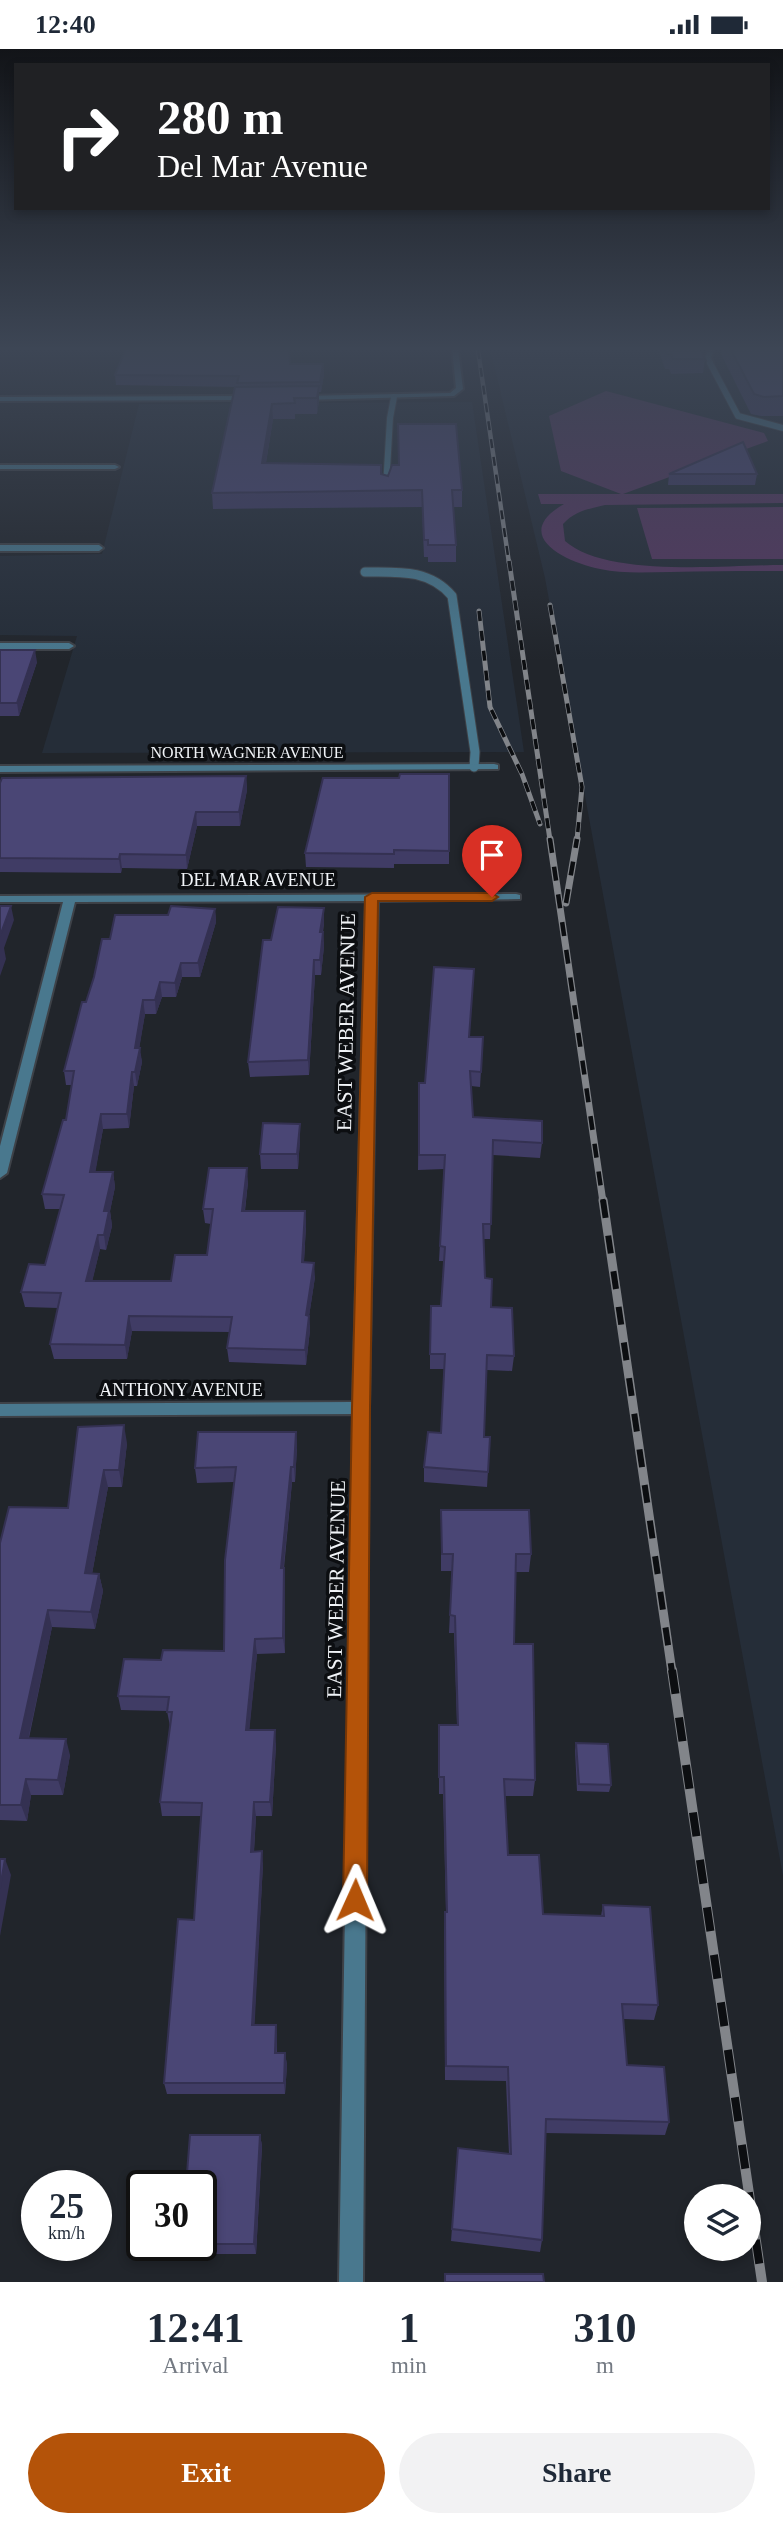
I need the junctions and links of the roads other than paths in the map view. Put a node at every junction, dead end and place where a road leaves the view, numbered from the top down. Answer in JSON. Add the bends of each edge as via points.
{"nodes":[{"id":1,"x":389,"y":452,"type":"edge"},
{"id":2,"x":0,"y":467,"type":"edge"},
{"id":3,"x":115,"y":467,"type":"dead end"},
{"id":4,"x":386,"y":487,"type":"edge"},
{"id":5,"x":0,"y":548,"type":"edge"},
{"id":6,"x":99,"y":548,"type":"dead end"},
{"id":7,"x":365,"y":572,"type":"dead end"},
{"id":8,"x":0,"y":646,"type":"edge"},
{"id":9,"x":69,"y":646,"type":"dead end"},
{"id":10,"x":474,"y":767,"type":"junction"},
{"id":11,"x":494,"y":767,"type":"dead end"},
{"id":12,"x":0,"y":769,"type":"edge"},
{"id":13,"x":372,"y":897,"type":"junction"},
{"id":14,"x":516,"y":897,"type":"dead end"},
{"id":15,"x":70,"y":898,"type":"junction"},
{"id":16,"x":0,"y":899,"type":"edge"},
{"id":17,"x":0,"y":1173,"type":"edge"},
{"id":18,"x":361,"y":1408,"type":"junction"},
{"id":19,"x":0,"y":1410,"type":"edge"},
{"id":20,"x":351,"y":2282,"type":"edge"}],
"edges":[{"from":1,"to":4,"type":"lane"},
{"from":2,"to":3,"type":"street"},
{"from":5,"to":6,"type":"street"},
{"from":7,"to":10,"type":"lane","via":[[427,575],[444,584],[452,596]]},
{"from":8,"to":9,"type":"street"},
{"from":10,"to":11,"type":"street","name":"NORTH WAGNER AVENUE"},
{"from":10,"to":12,"type":"street","name":"NORTH WAGNER AVENUE"},
{"from":13,"to":14,"type":"street","name":"DEL MAR AVENUE"},
{"from":13,"to":15,"type":"street","name":"DEL MAR AVENUE"},
{"from":13,"to":18,"type":"street","name":"EAST WEBER AVENUE"},
{"from":15,"to":16,"type":"street","name":"DEL MAR AVENUE"},
{"from":15,"to":17,"type":"street"},
{"from":18,"to":19,"type":"street","name":"ANTHONY AVENUE"},
{"from":18,"to":20,"type":"street","name":"EAST WEBER AVENUE"}]}
